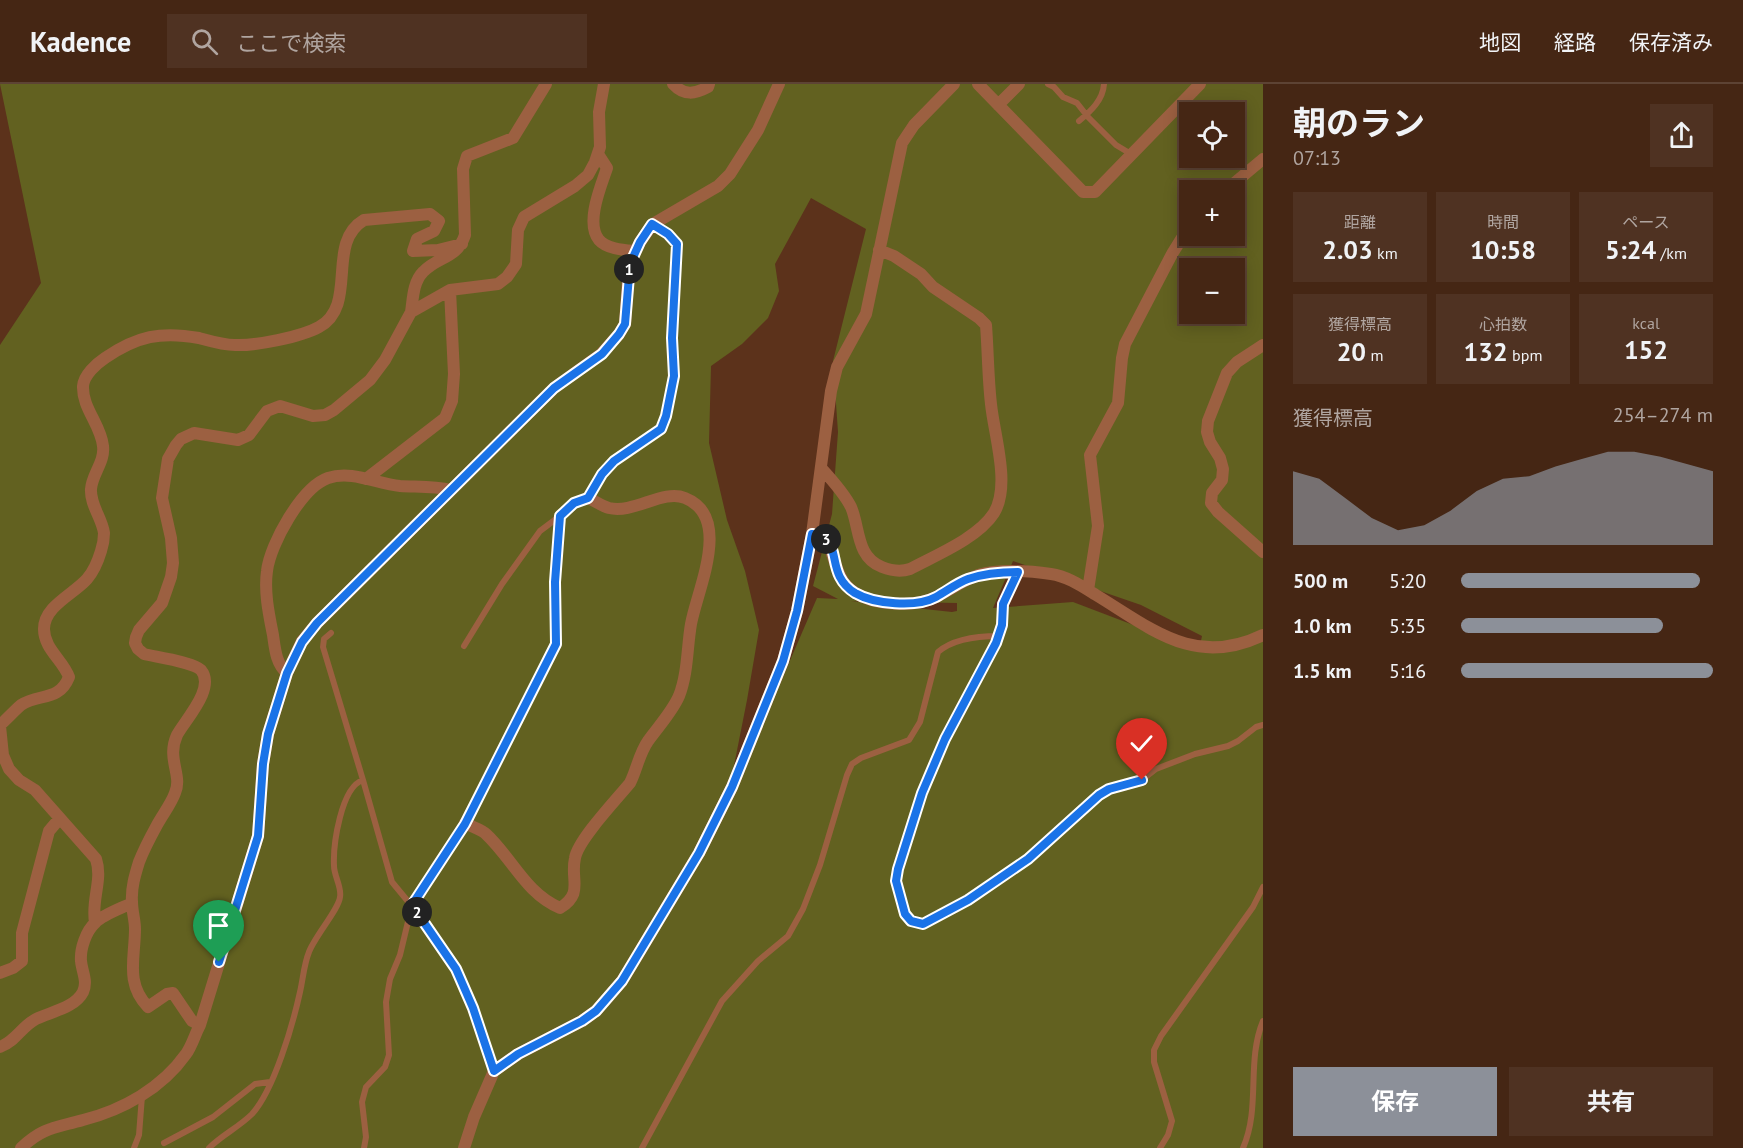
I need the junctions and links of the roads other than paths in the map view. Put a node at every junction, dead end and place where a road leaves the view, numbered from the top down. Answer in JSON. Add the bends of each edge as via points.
{"nodes":[{"id":1,"x":546,"y":84,"type":"edge"},
{"id":2,"x":604,"y":84,"type":"edge"},
{"id":3,"x":673,"y":84,"type":"edge"},
{"id":4,"x":709,"y":84,"type":"edge"},
{"id":5,"x":779,"y":84,"type":"edge"},
{"id":6,"x":954,"y":84,"type":"edge"},
{"id":7,"x":978,"y":84,"type":"edge"},
{"id":8,"x":1019,"y":84,"type":"edge"},
{"id":9,"x":1048,"y":84,"type":"edge"},
{"id":10,"x":1104,"y":84,"type":"edge"},
{"id":11,"x":1200,"y":84,"type":"edge"},
{"id":12,"x":998,"y":105,"type":"junction"},
{"id":13,"x":1086,"y":115,"type":"junction"},
{"id":14,"x":1080,"y":121,"type":"dead end"},
{"id":15,"x":598,"y":154,"type":"junction"},
{"id":16,"x":1132,"y":155,"type":"junction"},
{"id":17,"x":1263,"y":159,"type":"edge"},
{"id":18,"x":1238,"y":180,"type":"edge"},
{"id":19,"x":652,"y":224,"type":"junction"},
{"id":20,"x":1179,"y":243,"type":"edge"},
{"id":21,"x":462,"y":244,"type":"junction"},
{"id":22,"x":879,"y":250,"type":"junction"},
{"id":23,"x":634,"y":251,"type":"junction"},
{"id":24,"x":450,"y":290,"type":"junction"},
{"id":25,"x":411,"y":312,"type":"junction"},
{"id":26,"x":1263,"y":345,"type":"edge"},
{"id":27,"x":822,"y":469,"type":"junction"},
{"id":28,"x":366,"y":479,"type":"junction"},
{"id":29,"x":451,"y":490,"type":"junction"},
{"id":30,"x":588,"y":498,"type":"junction"},
{"id":31,"x":560,"y":516,"type":"junction"},
{"id":32,"x":812,"y":534,"type":"junction"},
{"id":33,"x":1263,"y":552,"type":"edge"},
{"id":34,"x":1018,"y":572,"type":"junction"},
{"id":35,"x":1089,"y":590,"type":"junction"},
{"id":36,"x":331,"y":633,"type":"dead end"},
{"id":37,"x":1263,"y":635,"type":"edge"},
{"id":38,"x":999,"y":636,"type":"junction"},
{"id":39,"x":464,"y":646,"type":"dead end"},
{"id":40,"x":287,"y":673,"type":"junction"},
{"id":41,"x":1263,"y":725,"type":"edge"},
{"id":42,"x":0,"y":726,"type":"edge"},
{"id":43,"x":363,"y":780,"type":"junction"},
{"id":44,"x":60,"y":818,"type":"junction"},
{"id":45,"x":465,"y":824,"type":"junction"},
{"id":46,"x":1263,"y":887,"type":"edge"},
{"id":47,"x":132,"y":903,"type":"junction"},
{"id":48,"x":412,"y":905,"type":"junction"},
{"id":49,"x":95,"y":922,"type":"junction"},
{"id":50,"x":0,"y":973,"type":"edge"},
{"id":51,"x":1263,"y":1021,"type":"edge"},
{"id":52,"x":200,"y":1025,"type":"junction"},
{"id":53,"x":0,"y":1047,"type":"edge"},
{"id":54,"x":494,"y":1071,"type":"junction"},
{"id":55,"x":270,"y":1082,"type":"junction"},
{"id":56,"x":142,"y":1094,"type":"junction"},
{"id":57,"x":164,"y":1143,"type":"dead end"},
{"id":58,"x":21,"y":1148,"type":"edge"},
{"id":59,"x":134,"y":1148,"type":"edge"},
{"id":60,"x":209,"y":1148,"type":"edge"},
{"id":61,"x":364,"y":1148,"type":"edge"},
{"id":62,"x":464,"y":1148,"type":"edge"},
{"id":63,"x":642,"y":1148,"type":"edge"},
{"id":64,"x":1160,"y":1148,"type":"edge"},
{"id":65,"x":1243,"y":1148,"type":"edge"}],
"edges":[{"from":1,"to":21,"type":"street","via":[[513,138],[467,156],[463,168]]},
{"from":2,"to":15,"type":"street"},
{"from":3,"to":4,"type":"street","via":[[686,93],[697,93]]},
{"from":5,"to":19,"type":"street","via":[[758,130],[730,174],[718,186]]},
{"from":6,"to":22,"type":"street","via":[[902,143]]},
{"from":7,"to":12,"type":"street"},
{"from":8,"to":12,"type":"street"},
{"from":9,"to":13,"type":"lane","via":[[1077,103]]},
{"from":10,"to":13,"type":"lane","via":[[1103,94]]},
{"from":11,"to":16,"type":"street"},
{"from":12,"to":16,"type":"street","via":[[1083,192],[1095,192]]},
{"from":13,"to":14,"type":"lane"},
{"from":13,"to":16,"type":"lane"},
{"from":15,"to":23,"type":"street","via":[[607,168],[594,228],[605,244]]},
{"from":15,"to":24,"type":"street","via":[[588,175],[524,217],[518,230],[516,264],[507,277],[498,284]]},
{"from":17,"to":18,"type":"street"},
{"from":19,"to":23,"type":"street"},
{"from":19,"to":30,"type":"lane","via":[[677,244],[671,399],[661,429],[614,461]]},
{"from":20,"to":35,"type":"street","via":[[1125,344],[1118,403],[1090,455],[1098,526]]},
{"from":21,"to":25,"type":"street","via":[[424,271],[416,284]]},
{"from":21,"to":42,"type":"street","via":[[413,251],[417,239],[434,231],[439,221],[430,214],[364,220],[348,238],[339,298],[327,321],[318,327],[289,338],[235,345],[182,335],[144,337],[115,351],[88,374],[83,383],[84,398],[103,445],[103,458],[91,488],[104,532],[103,542],[86,580],[45,621],[48,644],[69,677],[66,685],[53,695],[23,704]]},
{"from":22,"to":27,"type":"street","via":[[866,314],[837,366]]},
{"from":22,"to":27,"type":"street","via":[[921,274],[987,325],[991,404],[1002,489],[999,503],[993,515],[960,542],[910,569],[889,570],[878,565],[861,547],[850,507]]},
{"from":23,"to":29,"type":"street","via":[[625,324],[619,334],[602,354],[554,388]]},
{"from":24,"to":25,"type":"street"},
{"from":24,"to":28,"type":"street","via":[[453,401],[445,418]]},
{"from":25,"to":47,"type":"street","via":[[370,380],[334,410],[313,416],[288,407],[272,408],[249,435],[238,440],[194,433],[181,439],[168,459],[162,498],[171,538],[171,577],[162,603],[139,630],[135,643],[144,654],[201,670],[204,689],[172,748],[178,786],[140,861]]},
{"from":26,"to":33,"type":"street","via":[[1227,373],[1207,432],[1223,469],[1211,503]]},
{"from":27,"to":32,"type":"street"},
{"from":28,"to":29,"type":"street"},
{"from":28,"to":40,"type":"street","via":[[345,475],[315,484],[298,501],[270,554],[266,572],[269,614],[276,653]]},
{"from":29,"to":40,"type":"street","via":[[317,623],[302,642]]},
{"from":30,"to":31,"type":"lane","via":[[574,503]]},
{"from":30,"to":45,"type":"street","via":[[610,508],[628,508],[670,496],[684,497],[698,506],[705,517],[710,555],[691,624],[678,699],[640,753],[630,783],[580,843],[574,859],[573,897],[560,908],[530,888],[485,833]]},
{"from":31,"to":39,"type":"lane","via":[[540,531]]},
{"from":31,"to":45,"type":"lane","via":[[556,644]]},
{"from":32,"to":34,"type":"street","via":[[824,536],[829,543],[846,587],[872,600],[921,602],[982,574]]},
{"from":32,"to":54,"type":"street","via":[[783,661],[732,787],[699,853],[622,981],[596,1011]]},
{"from":34,"to":35,"type":"street","via":[[1053,574]]},
{"from":34,"to":38,"type":"lane","via":[[1003,604]]},
{"from":35,"to":37,"type":"street","via":[[1152,631],[1184,643],[1227,647]]},
{"from":36,"to":43,"type":"lane","via":[[324,639],[323,647]]},
{"from":38,"to":41,"type":"lane","via":[[945,739],[922,793],[898,869],[896,881],[905,914],[918,924],[968,900],[1028,859],[1109,789],[1142,780],[1156,769],[1195,754],[1228,746]]},
{"from":38,"to":63,"type":"lane","via":[[961,641],[938,652],[920,722],[909,740],[852,764],[803,909],[788,936],[758,961],[722,1001]]},
{"from":40,"to":52,"type":"street","via":[[268,734],[258,836]]},
{"from":42,"to":44,"type":"street","via":[[3,755],[9,769]]},
{"from":43,"to":48,"type":"lane","via":[[392,882]]},
{"from":43,"to":55,"type":"lane","via":[[356,782],[347,795],[335,840],[334,869],[341,896],[338,906],[308,953],[294,1022]]},
{"from":44,"to":49,"type":"street","via":[[96,859],[100,870],[93,909]]},
{"from":44,"to":50,"type":"street","via":[[49,831],[22,933],[22,961]]},
{"from":45,"to":48,"type":"lane"},
{"from":46,"to":64,"type":"lane","via":[[1254,907],[1154,1050],[1172,1121]]},
{"from":47,"to":49,"type":"street"},
{"from":47,"to":52,"type":"street","via":[[132,967],[142,1001],[148,1007],[173,993],[192,1021]]},
{"from":48,"to":54,"type":"lane","via":[[456,969]]},
{"from":48,"to":61,"type":"lane","via":[[386,1002],[389,1055],[385,1067],[366,1088],[362,1102]]},
{"from":49,"to":53,"type":"street","via":[[82,949],[85,981],[81,995],[27,1024],[9,1044]]},
{"from":51,"to":65,"type":"lane","via":[[1255,1053],[1252,1119]]},
{"from":52,"to":56,"type":"street","via":[[188,1052],[167,1077]]},
{"from":54,"to":62,"type":"street"},
{"from":55,"to":57,"type":"lane","via":[[255,1084],[213,1117]]},
{"from":55,"to":60,"type":"lane","via":[[253,1113]]},
{"from":56,"to":58,"type":"street","via":[[115,1110],[49,1128]]},
{"from":56,"to":59,"type":"lane","via":[[139,1135]]}]}
